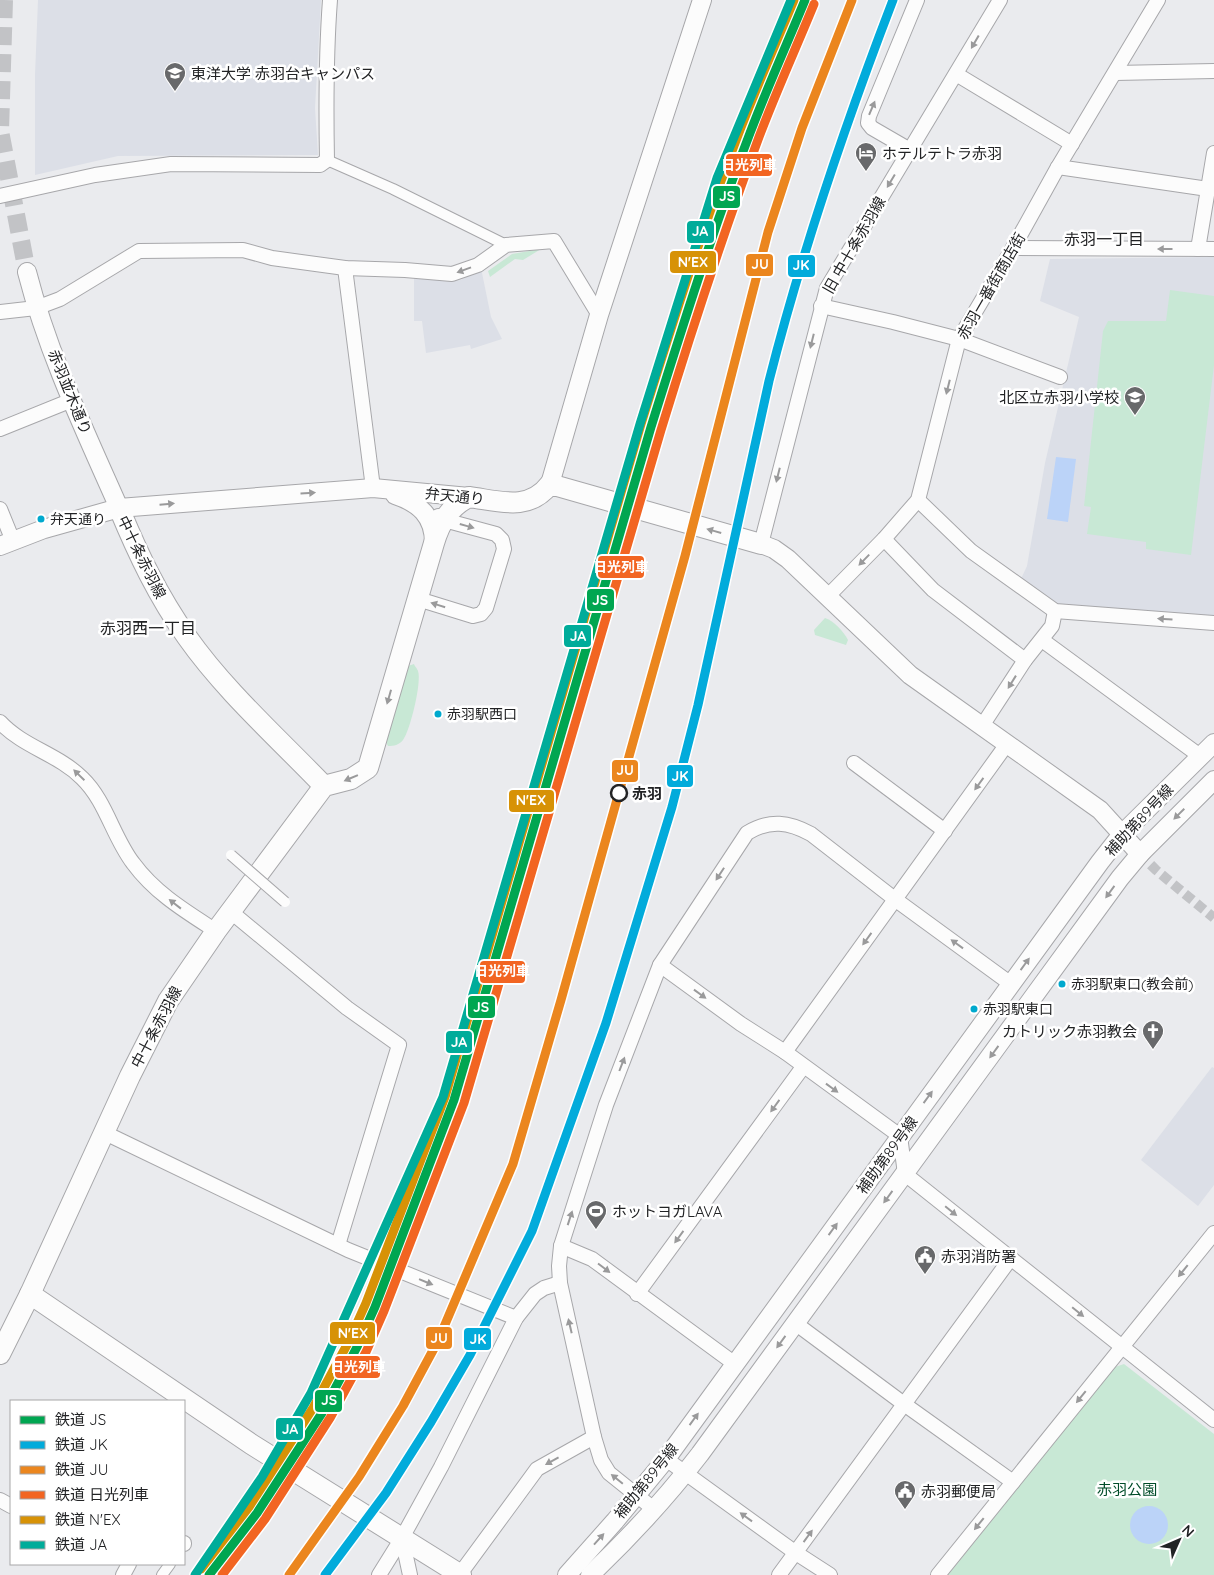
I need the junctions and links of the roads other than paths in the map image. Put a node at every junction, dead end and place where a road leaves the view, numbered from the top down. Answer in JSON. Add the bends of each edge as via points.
{"nodes":[{"id":1,"x":330,"y":0,"type":"edge"},
{"id":2,"x":702,"y":0,"type":"edge"},
{"id":3,"x":917,"y":0,"type":"edge"},
{"id":4,"x":1000,"y":0,"type":"edge"},
{"id":5,"x":1157,"y":0,"type":"edge"},
{"id":6,"x":1214,"y":71,"type":"edge"},
{"id":7,"x":1115,"y":73,"type":"junction"},
{"id":8,"x":956,"y":74,"type":"junction"},
{"id":9,"x":1072,"y":144,"type":"junction"},
{"id":10,"x":910,"y":150,"type":"junction"},
{"id":11,"x":1214,"y":153,"type":"edge"},
{"id":12,"x":327,"y":160,"type":"junction"},
{"id":13,"x":1058,"y":167,"type":"junction"},
{"id":14,"x":1208,"y":189,"type":"junction"},
{"id":15,"x":0,"y":196,"type":"edge"},
{"id":16,"x":506,"y":245,"type":"junction"},
{"id":17,"x":1013,"y":248,"type":"junction"},
{"id":18,"x":1198,"y":249,"type":"junction"},
{"id":19,"x":1214,"y":249,"type":"edge"},
{"id":20,"x":345,"y":268,"type":"junction"},
{"id":21,"x":27,"y":272,"type":"tunnel mouth"},
{"id":22,"x":821,"y":306,"type":"junction"},
{"id":23,"x":36,"y":308,"type":"junction"},
{"id":24,"x":0,"y":312,"type":"edge"},
{"id":25,"x":600,"y":315,"type":"junction"},
{"id":26,"x":959,"y":339,"type":"junction"},
{"id":27,"x":1060,"y":377,"type":"dead end"},
{"id":28,"x":72,"y":400,"type":"junction"},
{"id":29,"x":0,"y":428,"type":"edge"},
{"id":30,"x":550,"y":484,"type":"junction"},
{"id":31,"x":373,"y":488,"type":"junction"},
{"id":32,"x":468,"y":497,"type":"junction"},
{"id":33,"x":407,"y":500,"type":"junction"},
{"id":34,"x":918,"y":500,"type":"junction"},
{"id":35,"x":119,"y":508,"type":"junction"},
{"id":36,"x":0,"y":509,"type":"edge"},
{"id":37,"x":444,"y":520,"type":"junction"},
{"id":38,"x":884,"y":539,"type":"junction"},
{"id":39,"x":6,"y":544,"type":"edge"},
{"id":40,"x":434,"y":544,"type":"junction"},
{"id":41,"x":761,"y":544,"type":"junction"},
{"id":42,"x":827,"y":597,"type":"junction"},
{"id":43,"x":418,"y":599,"type":"junction"},
{"id":44,"x":1055,"y":611,"type":"junction"},
{"id":45,"x":1214,"y":623,"type":"edge"},
{"id":46,"x":1042,"y":640,"type":"junction"},
{"id":47,"x":1025,"y":660,"type":"junction"},
{"id":48,"x":0,"y":722,"type":"edge"},
{"id":49,"x":982,"y":726,"type":"junction"},
{"id":50,"x":1214,"y":742,"type":"edge"},
{"id":51,"x":1008,"y":744,"type":"junction"},
{"id":52,"x":1200,"y":756,"type":"junction"},
{"id":53,"x":854,"y":763,"type":"dead end"},
{"id":54,"x":1214,"y":780,"type":"edge"},
{"id":55,"x":324,"y":786,"type":"junction"},
{"id":56,"x":945,"y":831,"type":"junction"},
{"id":57,"x":1122,"y":834,"type":"junction"},
{"id":58,"x":1140,"y":854,"type":"junction"},
{"id":59,"x":231,"y":855,"type":"dead end"},
{"id":60,"x":896,"y":900,"type":"junction"},
{"id":61,"x":285,"y":902,"type":"dead end"},
{"id":62,"x":230,"y":911,"type":"junction"},
{"id":63,"x":216,"y":931,"type":"junction"},
{"id":64,"x":660,"y":965,"type":"junction"},
{"id":65,"x":1011,"y":984,"type":"junction"},
{"id":66,"x":785,"y":1052,"type":"junction"},
{"id":67,"x":803,"y":1067,"type":"junction"},
{"id":68,"x":104,"y":1132,"type":"junction"},
{"id":69,"x":900,"y":1136,"type":"junction"},
{"id":70,"x":905,"y":1174,"type":"junction"},
{"id":71,"x":1213,"y":1236,"type":"edge"},
{"id":72,"x":561,"y":1246,"type":"junction"},
{"id":73,"x":343,"y":1248,"type":"junction"},
{"id":74,"x":1010,"y":1258,"type":"junction"},
{"id":75,"x":560,"y":1283,"type":"junction"},
{"id":76,"x":30,"y":1294,"type":"junction"},
{"id":77,"x":637,"y":1294,"type":"junction"},
{"id":78,"x":516,"y":1318,"type":"junction"},
{"id":79,"x":796,"y":1323,"type":"junction"},
{"id":80,"x":1122,"y":1347,"type":"junction"},
{"id":81,"x":0,"y":1354,"type":"edge"},
{"id":82,"x":735,"y":1364,"type":"junction"},
{"id":83,"x":183,"y":1399,"type":"edge"},
{"id":84,"x":185,"y":1400,"type":"edge"},
{"id":85,"x":904,"y":1404,"type":"junction"},
{"id":86,"x":1214,"y":1420,"type":"edge"},
{"id":87,"x":594,"y":1437,"type":"junction"},
{"id":88,"x":666,"y":1458,"type":"junction"},
{"id":89,"x":686,"y":1473,"type":"junction"},
{"id":90,"x":1013,"y":1482,"type":"junction"},
{"id":91,"x":637,"y":1495,"type":"junction"},
{"id":92,"x":655,"y":1510,"type":"junction"},
{"id":93,"x":402,"y":1538,"type":"junction"},
{"id":94,"x":796,"y":1553,"type":"junction"},
{"id":95,"x":379,"y":1575,"type":"edge"},
{"id":96,"x":410,"y":1575,"type":"edge"},
{"id":97,"x":461,"y":1575,"type":"edge"},
{"id":98,"x":567,"y":1575,"type":"edge"},
{"id":99,"x":590,"y":1575,"type":"edge"},
{"id":100,"x":779,"y":1575,"type":"edge"},
{"id":101,"x":830,"y":1575,"type":"edge"},
{"id":102,"x":938,"y":1575,"type":"edge"}],
"edges":[{"from":1,"to":12,"type":"street"},
{"from":2,"to":25,"type":"street"},
{"from":10,"to":3,"type":"street","one_way":true,"via":[[868,123]]},
{"from":4,"to":8,"type":"street","name":"旧 中十条赤羽線","one_way":true},
{"from":5,"to":7,"type":"street","name":"赤羽一番街商店街"},
{"from":6,"to":7,"type":"street"},
{"from":7,"to":9,"type":"street","name":"赤羽一番街商店街"},
{"from":8,"to":9,"type":"street"},
{"from":8,"to":10,"type":"street","name":"旧 中十条赤羽線"},
{"from":9,"to":13,"type":"street","name":"赤羽一番街商店街"},
{"from":10,"to":22,"type":"street","name":"旧 中十条赤羽線","one_way":true,"via":[[827,288]]},
{"from":11,"to":14,"type":"street"},
{"from":12,"to":15,"type":"street","via":[[320,165],[171,164],[95,175]]},
{"from":12,"to":16,"type":"street"},
{"from":13,"to":14,"type":"street"},
{"from":13,"to":17,"type":"street","name":"赤羽一番街商店街"},
{"from":14,"to":18,"type":"street"},
{"from":16,"to":20,"type":"street","one_way":true,"via":[[478,265],[452,274]]},
{"from":16,"to":25,"type":"street","via":[[554,241]]},
{"from":18,"to":17,"type":"street","one_way":true},
{"from":17,"to":26,"type":"street","name":"赤羽一番街商店街"},
{"from":18,"to":19,"type":"street"},
{"from":20,"to":23,"type":"street","via":[[272,258],[243,250],[139,251],[60,298]]},
{"from":20,"to":31,"type":"street"},
{"from":21,"to":23,"type":"street","name":"赤羽並木通り"},
{"from":22,"to":26,"type":"street"},
{"from":22,"to":41,"type":"street","name":"旧 中十条赤羽線","one_way":true},
{"from":23,"to":24,"type":"street"},
{"from":23,"to":28,"type":"street","name":"赤羽並木通り"},
{"from":25,"to":30,"type":"street"},
{"from":26,"to":27,"type":"street"},
{"from":26,"to":34,"type":"street","name":"赤羽一番街商店街","one_way":true},
{"from":28,"to":29,"type":"street"},
{"from":28,"to":35,"type":"street","name":"赤羽並木通り"},
{"from":30,"to":32,"type":"main road","name":"弁天通り","via":[[544,492],[526,502]]},
{"from":41,"to":30,"type":"main road","one_way":true},
{"from":31,"to":32,"type":"street","name":"弁天通り"},
{"from":31,"to":33,"type":"street"},
{"from":35,"to":31,"type":"street","name":"弁天通り","one_way":true},
{"from":32,"to":37,"type":"main road","via":[[453,507]]},
{"from":33,"to":37,"type":"street"},
{"from":33,"to":40,"type":"street","via":[[418,506],[431,522]]},
{"from":34,"to":38,"type":"street","name":"赤羽一番街商店街"},
{"from":34,"to":44,"type":"street","via":[[971,551]]},
{"from":35,"to":39,"type":"street","name":"弁天通り"},
{"from":35,"to":55,"type":"main road","name":"中十条赤羽線","via":[[146,569],[187,638],[219,678]]},
{"from":36,"to":39,"type":"street"},
{"from":37,"to":40,"type":"main road"},
{"from":37,"to":43,"type":"street","one_way":true,"via":[[496,534],[502,540],[504,549],[486,608],[473,616]]},
{"from":38,"to":42,"type":"street","name":"赤羽一番街商店街","one_way":true},
{"from":38,"to":47,"type":"street","via":[[934,590]]},
{"from":40,"to":43,"type":"main road"},
{"from":41,"to":42,"type":"street","via":[[782,554]]},
{"from":42,"to":49,"type":"street","via":[[910,675]]},
{"from":43,"to":55,"type":"main road","one_way":true,"via":[[368,768],[352,779]]},
{"from":45,"to":44,"type":"street","one_way":true},
{"from":44,"to":46,"type":"street","via":[[1052,626]]},
{"from":46,"to":47,"type":"street"},
{"from":46,"to":52,"type":"street"},
{"from":47,"to":49,"type":"street","one_way":true},
{"from":63,"to":48,"type":"street","one_way":true,"via":[[153,887],[132,862],[92,788],[82,778],[68,765],[8,731]]},
{"from":49,"to":51,"type":"street"},
{"from":50,"to":52,"type":"street","name":"補助第89号線"},
{"from":51,"to":56,"type":"street","one_way":true},
{"from":51,"to":57,"type":"street","via":[[1100,810]]},
{"from":52,"to":57,"type":"street","name":"補助第89号線"},
{"from":53,"to":56,"type":"street"},
{"from":54,"to":58,"type":"street","name":"補助第89号線","one_way":true},
{"from":55,"to":62,"type":"main road","name":"中十条赤羽線"},
{"from":56,"to":60,"type":"street"},
{"from":57,"to":58,"type":"street"},
{"from":65,"to":57,"type":"street","name":"補助第89号線","one_way":true},
{"from":58,"to":70,"type":"street","name":"補助第89号線","one_way":true},
{"from":59,"to":61,"type":"street","bridge":true},
{"from":60,"to":64,"type":"street","one_way":true,"via":[[811,834],[796,826],[766,825],[747,833]]},
{"from":65,"to":60,"type":"street","one_way":true},
{"from":60,"to":66,"type":"street","one_way":true},
{"from":62,"to":63,"type":"main road","name":"中十条赤羽線"},
{"from":62,"to":73,"type":"street","via":[[347,1008],[399,1045]]},
{"from":63,"to":68,"type":"main road","name":"中十条赤羽線","via":[[168,1001]]},
{"from":64,"to":66,"type":"street","one_way":true,"via":[[740,1024]]},
{"from":72,"to":64,"type":"street","one_way":true,"via":[[606,1105]]},
{"from":69,"to":65,"type":"street","name":"補助第89号線","one_way":true},
{"from":66,"to":67,"type":"street"},
{"from":67,"to":69,"type":"street","one_way":true},
{"from":67,"to":77,"type":"street","one_way":true},
{"from":68,"to":73,"type":"street"},
{"from":68,"to":76,"type":"main road","name":"中十条赤羽線"},
{"from":69,"to":70,"type":"street"},
{"from":82,"to":69,"type":"street","name":"補助第89号線","one_way":true},
{"from":70,"to":74,"type":"street","one_way":true},
{"from":70,"to":79,"type":"street","name":"補助第89号線","one_way":true},
{"from":71,"to":80,"type":"street","one_way":true},
{"from":72,"to":75,"type":"street"},
{"from":72,"to":77,"type":"street","one_way":true,"via":[[592,1259]]},
{"from":73,"to":78,"type":"street","one_way":true},
{"from":74,"to":80,"type":"street","one_way":true},
{"from":74,"to":85,"type":"street"},
{"from":75,"to":78,"type":"street","via":[[535,1294]]},
{"from":87,"to":75,"type":"street","one_way":true},
{"from":76,"to":81,"type":"main road","name":"中十条赤羽線"},
{"from":76,"to":83,"type":"main road"},
{"from":77,"to":82,"type":"street"},
{"from":78,"to":93,"type":"street"},
{"from":79,"to":85,"type":"street"},
{"from":79,"to":89,"type":"street","name":"補助第89号線","one_way":true},
{"from":80,"to":86,"type":"street"},
{"from":80,"to":90,"type":"street","one_way":true},
{"from":88,"to":82,"type":"street","name":"補助第89号線","one_way":true},
{"from":84,"to":93,"type":"main road"},
{"from":85,"to":90,"type":"street"},
{"from":94,"to":85,"type":"street","one_way":true},
{"from":91,"to":87,"type":"street","one_way":true,"via":[[609,1473]]},
{"from":87,"to":97,"type":"street","one_way":true,"via":[[537,1469]]},
{"from":88,"to":89,"type":"street"},
{"from":88,"to":91,"type":"street","name":"補助第89号線"},
{"from":89,"to":92,"type":"street","name":"補助第89号線"},
{"from":94,"to":89,"type":"street","one_way":true},
{"from":90,"to":102,"type":"street","one_way":true},
{"from":91,"to":92,"type":"street"},
{"from":98,"to":91,"type":"street","name":"補助第89号線","one_way":true},
{"from":92,"to":99,"type":"street","name":"補助第89号線"},
{"from":93,"to":95,"type":"street"},
{"from":93,"to":96,"type":"street"},
{"from":93,"to":97,"type":"main road"},
{"from":94,"to":100,"type":"street"},
{"from":94,"to":101,"type":"street"}]}
